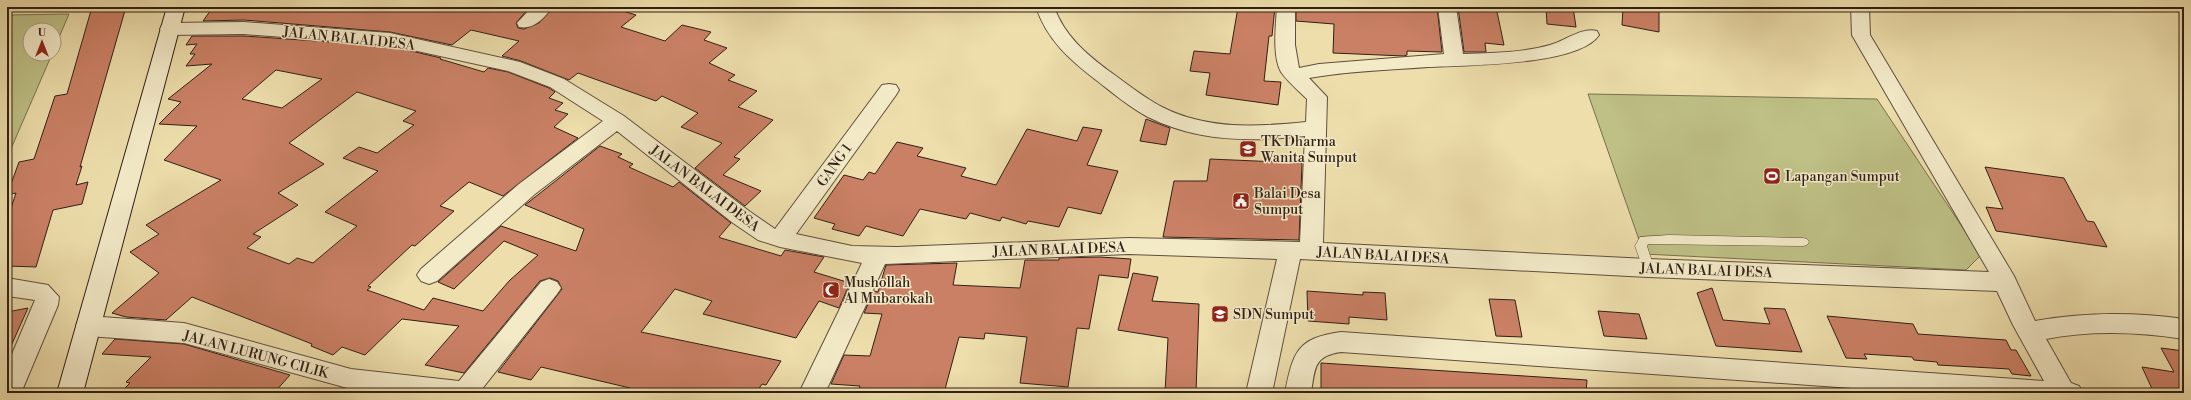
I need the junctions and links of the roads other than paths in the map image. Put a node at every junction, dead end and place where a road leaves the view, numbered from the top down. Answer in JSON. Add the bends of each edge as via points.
{"nodes":[{"id":1,"x":176,"y":7,"type":"edge"},
{"id":2,"x":543,"y":7,"type":"edge"},
{"id":3,"x":1044,"y":7,"type":"edge"},
{"id":4,"x":1286,"y":7,"type":"edge"},
{"id":5,"x":1447,"y":7,"type":"edge"},
{"id":6,"x":1860,"y":7,"type":"edge"},
{"id":7,"x":526,"y":23,"type":"dead end"},
{"id":8,"x":169,"y":29,"type":"junction"},
{"id":9,"x":1590,"y":36,"type":"dead end"},
{"id":10,"x":1454,"y":60,"type":"junction"},
{"id":11,"x":1296,"y":78,"type":"junction"},
{"id":12,"x":889,"y":90,"type":"dead end"},
{"id":13,"x":617,"y":121,"type":"junction"},
{"id":14,"x":1316,"y":128,"type":"junction"},
{"id":15,"x":780,"y":239,"type":"junction"},
{"id":16,"x":1803,"y":242,"type":"dead end"},
{"id":17,"x":1301,"y":251,"type":"junction"},
{"id":18,"x":877,"y":256,"type":"junction"},
{"id":19,"x":1648,"y":268,"type":"junction"},
{"id":20,"x":429,"y":275,"type":"dead end"},
{"id":21,"x":2006,"y":282,"type":"junction"},
{"id":22,"x":7,"y":287,"type":"edge"},
{"id":23,"x":549,"y":288,"type":"dead end"},
{"id":24,"x":88,"y":326,"type":"junction"},
{"id":25,"x":2184,"y":329,"type":"edge"},
{"id":26,"x":2029,"y":332,"type":"junction"},
{"id":27,"x":468,"y":392,"type":"edge"},
{"id":28,"x":8,"y":393,"type":"edge"},
{"id":29,"x":70,"y":393,"type":"edge"},
{"id":30,"x":812,"y":393,"type":"edge"},
{"id":31,"x":1259,"y":393,"type":"edge"},
{"id":32,"x":1298,"y":393,"type":"edge"},
{"id":33,"x":2065,"y":393,"type":"edge"}],
"edges":[{"from":1,"to":8,"type":"street"},
{"from":2,"to":7,"type":"street"},
{"from":3,"to":14,"type":"street","via":[[1055,34],[1089,66],[1156,113],[1229,133],[1259,134]]},
{"from":4,"to":11,"type":"street","via":[[1287,61]]},
{"from":5,"to":10,"type":"street"},
{"from":6,"to":21,"type":"street","via":[[1861,35]]},
{"from":8,"to":13,"type":"street","name":"JALAN BALAI DESA","via":[[244,28],[390,39],[424,45],[530,72],[557,83]]},
{"from":8,"to":24,"type":"street"},
{"from":9,"to":10,"type":"street","via":[[1534,55],[1494,60]]},
{"from":10,"to":11,"type":"street","via":[[1319,70],[1303,73]]},
{"from":11,"to":14,"type":"street","via":[[1317,98]]},
{"from":12,"to":15,"type":"street","name":"GANG 1"},
{"from":13,"to":15,"type":"street","name":"JALAN BALAI DESA","via":[[741,217],[766,234]]},
{"from":13,"to":20,"type":"street","via":[[527,189]]},
{"from":14,"to":17,"type":"street"},
{"from":15,"to":18,"type":"street","name":"JALAN BALAI DESA","via":[[852,254]]},
{"from":16,"to":19,"type":"lane","via":[[1644,240],[1641,246]]},
{"from":17,"to":18,"type":"street","name":"JALAN BALAI DESA","via":[[1129,246]]},
{"from":17,"to":19,"type":"street","name":"JALAN BALAI DESA"},
{"from":17,"to":31,"type":"street"},
{"from":18,"to":30,"type":"street"},
{"from":19,"to":21,"type":"street","name":"JALAN BALAI DESA"},
{"from":21,"to":26,"type":"street","via":[[2013,304]]},
{"from":22,"to":28,"type":"street","via":[[40,291],[47,297],[46,306]]},
{"from":23,"to":27,"type":"street"},
{"from":24,"to":27,"type":"street","name":"JALAN LURUNG CILIK","via":[[184,333],[351,379]]},
{"from":24,"to":29,"type":"street"},
{"from":25,"to":26,"type":"street","via":[[2127,322],[2095,322],[2067,324]]},
{"from":26,"to":33,"type":"street"},
{"from":32,"to":33,"type":"street","via":[[1305,360],[1313,349],[1324,343],[1341,342]]}]}
